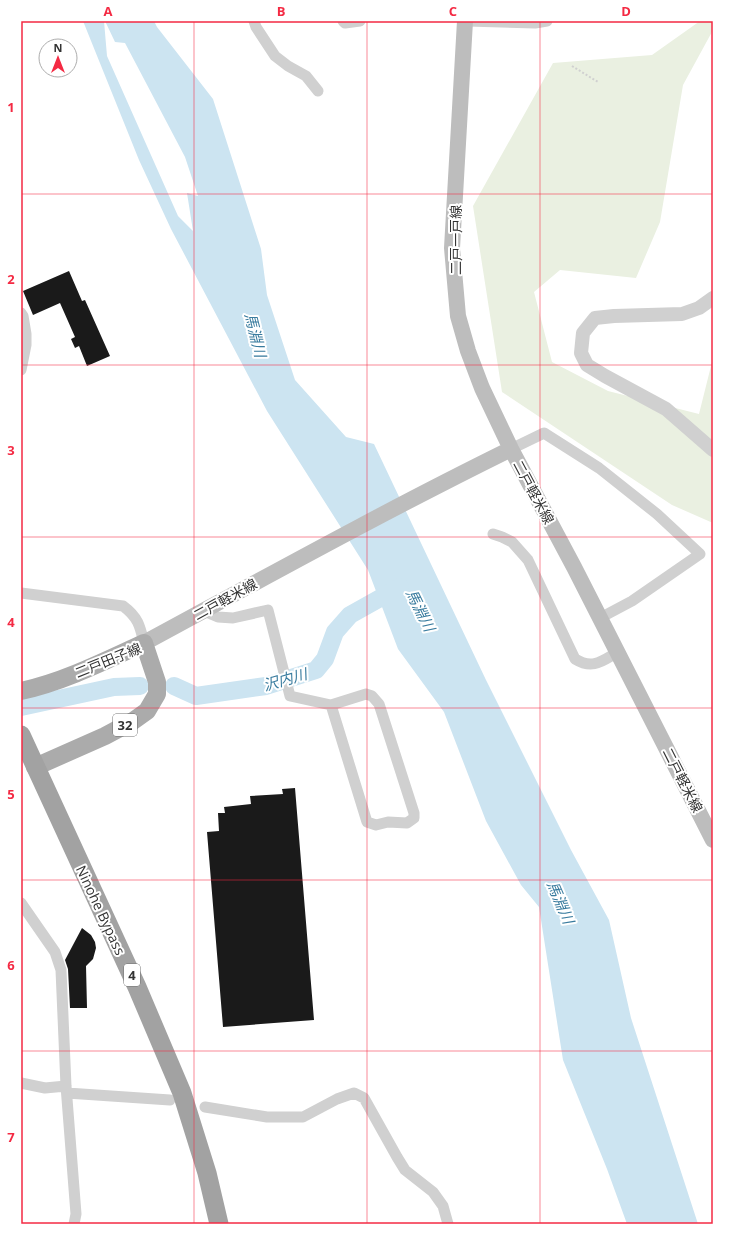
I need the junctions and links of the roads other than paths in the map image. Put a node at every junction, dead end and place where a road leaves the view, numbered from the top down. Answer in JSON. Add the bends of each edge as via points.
{"nodes":[{"id":1,"x":254,"y":21,"type":"edge"},
{"id":2,"x":343,"y":21,"type":"edge"},
{"id":3,"x":360,"y":21,"type":"edge"},
{"id":4,"x":466,"y":21,"type":"edge"},
{"id":5,"x":547,"y":21,"type":"edge"},
{"id":6,"x":318,"y":91,"type":"dead end"},
{"id":7,"x":713,"y":298,"type":"edge"},
{"id":8,"x":21,"y":313,"type":"edge"},
{"id":9,"x":21,"y":370,"type":"edge"},
{"id":10,"x":511,"y":449,"type":"junction"},
{"id":11,"x":713,"y":450,"type":"edge"},
{"id":12,"x":493,"y":534,"type":"dead end"},
{"id":13,"x":21,"y":593,"type":"edge"},
{"id":14,"x":204,"y":611,"type":"junction"},
{"id":15,"x":600,"y":618,"type":"junction"},
{"id":16,"x":144,"y":643,"type":"junction"},
{"id":17,"x":618,"y":652,"type":"junction"},
{"id":18,"x":21,"y":691,"type":"edge"},
{"id":19,"x":330,"y":705,"type":"junction"},
{"id":20,"x":21,"y":736,"type":"edge"},
{"id":21,"x":35,"y":767,"type":"junction"},
{"id":22,"x":713,"y":840,"type":"edge"},
{"id":23,"x":21,"y":903,"type":"edge"},
{"id":24,"x":21,"y":1083,"type":"edge"},
{"id":25,"x":67,"y":1090,"type":"junction"},
{"id":26,"x":170,"y":1100,"type":"dead end"},
{"id":27,"x":205,"y":1107,"type":"dead end"},
{"id":28,"x":74,"y":1224,"type":"edge"},
{"id":29,"x":220,"y":1224,"type":"edge"},
{"id":30,"x":448,"y":1224,"type":"edge"}],
"edges":[{"from":1,"to":6,"type":"street","via":[[275,56],[306,76]]},
{"from":2,"to":3,"type":"street","via":[[344,24]]},
{"from":4,"to":5,"type":"street"},
{"from":4,"to":10,"type":"main road","name":"二戸一戸線","via":[[452,248],[458,316],[482,388]]},
{"from":7,"to":11,"type":"street","via":[[699,308],[682,314],[595,318],[583,334],[581,353],[587,365],[666,409]]},
{"from":8,"to":9,"type":"street","via":[[26,345]]},
{"from":10,"to":14,"type":"main road","name":"二戸軽米線"},
{"from":10,"to":15,"type":"main road","name":"二戸軽米線"},
{"from":10,"to":15,"type":"street","via":[[544,433],[599,468],[657,514],[700,554],[632,601]]},
{"from":12,"to":17,"type":"street","via":[[512,542],[528,560],[575,659],[582,663],[596,664]]},
{"from":13,"to":16,"type":"street","via":[[123,606],[139,623]]},
{"from":14,"to":16,"type":"main road","name":"二戸軽米線"},
{"from":14,"to":19,"type":"street","via":[[218,617],[233,618],[268,610],[290,696]]},
{"from":15,"to":17,"type":"main road","name":"二戸軽米線"},
{"from":16,"to":18,"type":"main road","name":"二戸田子線","via":[[88,669]]},
{"from":16,"to":21,"type":"main road","name":"二戸田子線","number":"32","via":[[157,682],[156,694],[147,711],[105,736]]},
{"from":17,"to":22,"type":"main road","name":"二戸軽米線"},
{"from":19,"to":19,"type":"street","via":[[367,822],[376,825],[388,822],[407,823],[414,818],[414,813],[379,704],[372,696],[366,694]]},
{"from":20,"to":21,"type":"highway","name":"Ninohe Bypass","number":"4"},
{"from":21,"to":29,"type":"highway","name":"Ninohe Bypass","number":"4","via":[[137,987],[182,1092]]},
{"from":23,"to":25,"type":"street","via":[[55,952],[61,970]]},
{"from":24,"to":25,"type":"street"},
{"from":25,"to":26,"type":"street"},
{"from":25,"to":28,"type":"street","via":[[76,1214]]},
{"from":27,"to":30,"type":"street","via":[[266,1117],[303,1117],[354,1093],[364,1098],[405,1170],[433,1192],[443,1206]]}]}
